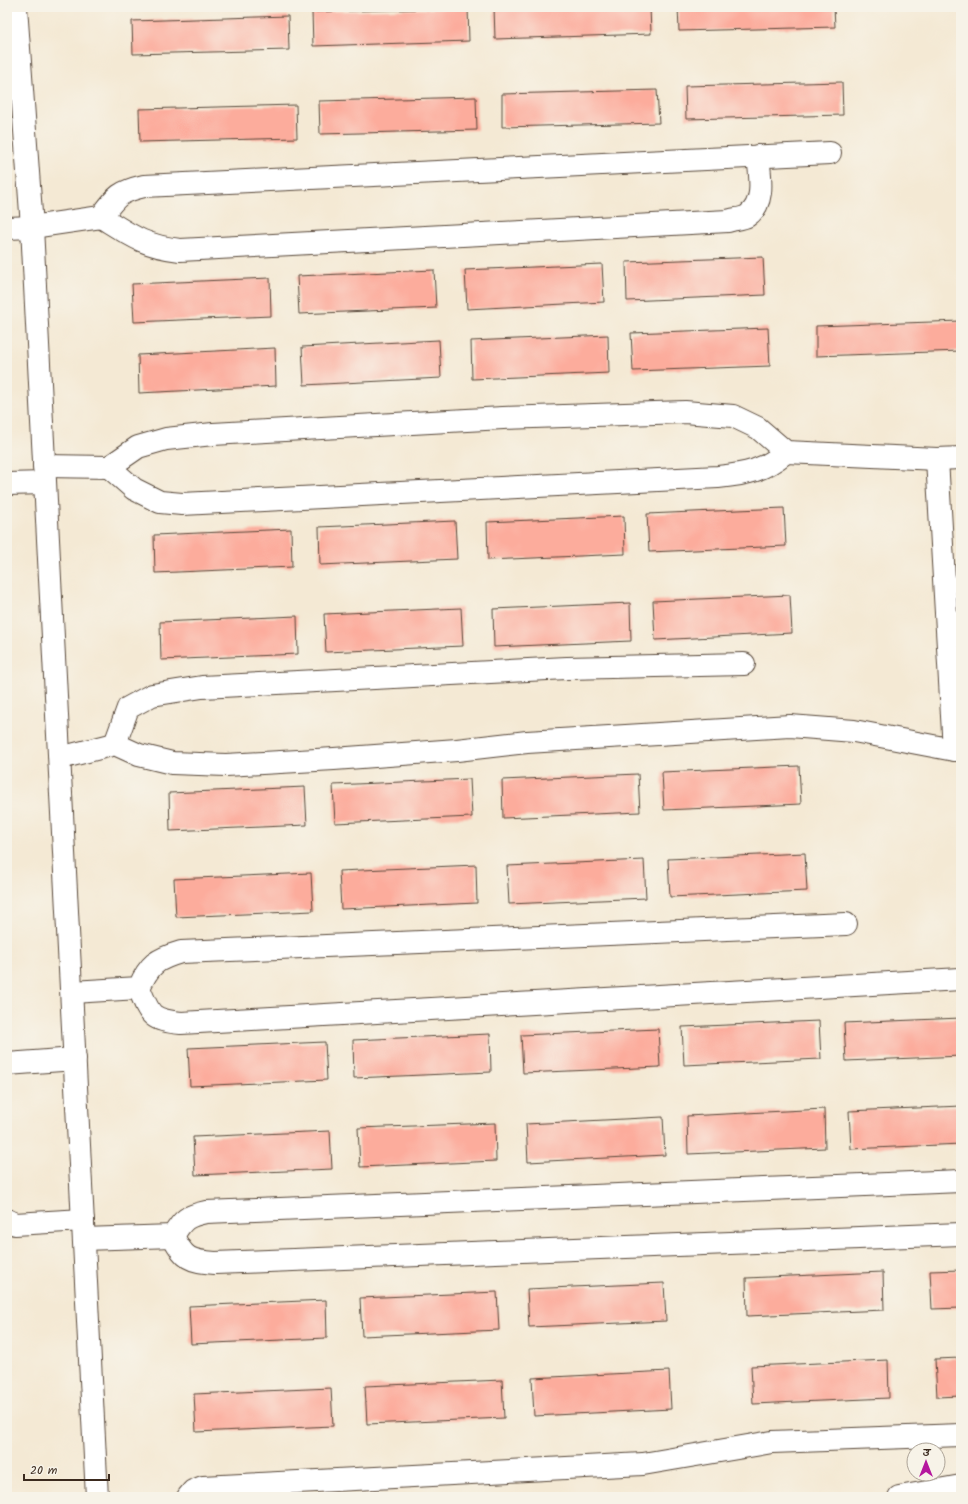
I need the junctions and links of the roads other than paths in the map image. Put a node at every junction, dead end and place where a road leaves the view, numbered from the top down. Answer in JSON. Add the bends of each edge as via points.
{"nodes":[{"id":1,"x":16,"y":7,"type":"edge"},
{"id":2,"x":830,"y":153,"type":"dead end"},
{"id":3,"x":758,"y":156,"type":"junction"},
{"id":4,"x":100,"y":217,"type":"junction"},
{"id":5,"x":32,"y":227,"type":"junction"},
{"id":6,"x":7,"y":228,"type":"edge"},
{"id":7,"x":786,"y":452,"type":"junction"},
{"id":8,"x":961,"y":458,"type":"edge"},
{"id":9,"x":937,"y":459,"type":"junction"},
{"id":10,"x":109,"y":467,"type":"junction"},
{"id":11,"x":45,"y":474,"type":"junction"},
{"id":12,"x":7,"y":484,"type":"edge"},
{"id":13,"x":744,"y":664,"type":"dead end"},
{"id":14,"x":115,"y":744,"type":"junction"},
{"id":15,"x":957,"y":750,"type":"edge"},
{"id":16,"x":60,"y":758,"type":"junction"},
{"id":17,"x":846,"y":924,"type":"dead end"},
{"id":18,"x":961,"y":979,"type":"edge"},
{"id":19,"x":139,"y":988,"type":"junction"},
{"id":20,"x":72,"y":992,"type":"junction"},
{"id":21,"x":75,"y":1059,"type":"junction"},
{"id":22,"x":7,"y":1064,"type":"edge"},
{"id":23,"x":961,"y":1181,"type":"edge"},
{"id":24,"x":7,"y":1220,"type":"edge"},
{"id":25,"x":84,"y":1230,"type":"junction"},
{"id":26,"x":961,"y":1234,"type":"edge"},
{"id":27,"x":173,"y":1236,"type":"junction"},
{"id":28,"x":961,"y":1435,"type":"edge"},
{"id":29,"x":961,"y":1486,"type":"edge"},
{"id":30,"x":97,"y":1497,"type":"edge"},
{"id":31,"x":188,"y":1497,"type":"edge"},
{"id":32,"x":899,"y":1497,"type":"edge"}],
"edges":[{"from":1,"to":5,"type":"street"},
{"from":2,"to":3,"type":"street"},
{"from":3,"to":4,"type":"street","via":[[144,186],[127,190],[115,198]]},
{"from":3,"to":4,"type":"street","via":[[761,189],[756,205],[746,216],[728,221],[180,250],[158,248],[136,240]]},
{"from":4,"to":5,"type":"street"},
{"from":5,"to":6,"type":"street"},
{"from":5,"to":11,"type":"street"},
{"from":7,"to":9,"type":"street"},
{"from":7,"to":10,"type":"street","via":[[771,465],[744,474],[718,477],[182,504],[153,499],[134,489]]},
{"from":7,"to":10,"type":"street","via":[[758,428],[733,416],[684,412],[503,418],[213,434],[166,439],[138,446]]},
{"from":8,"to":9,"type":"street"},
{"from":9,"to":15,"type":"street"},
{"from":10,"to":11,"type":"street"},
{"from":11,"to":12,"type":"street"},
{"from":11,"to":16,"type":"street"},
{"from":13,"to":14,"type":"street","via":[[567,668],[202,687],[152,695],[128,708]]},
{"from":14,"to":15,"type":"street","via":[[139,755],[172,764],[226,765],[349,758],[527,742],[790,726],[854,731]]},
{"from":14,"to":16,"type":"street"},
{"from":16,"to":20,"type":"street"},
{"from":17,"to":19,"type":"street","via":[[181,952],[163,957],[152,965]]},
{"from":18,"to":19,"type":"street","via":[[181,1023],[153,1016]]},
{"from":19,"to":20,"type":"street"},
{"from":20,"to":21,"type":"street"},
{"from":21,"to":22,"type":"street"},
{"from":21,"to":25,"type":"street"},
{"from":23,"to":27,"type":"street","via":[[206,1212],[190,1216],[181,1222]]},
{"from":24,"to":25,"type":"street","via":[[15,1224]]},
{"from":25,"to":27,"type":"street"},
{"from":25,"to":30,"type":"street"},
{"from":26,"to":27,"type":"street","via":[[215,1262],[187,1258]]},
{"from":28,"to":31,"type":"street","via":[[772,1442],[643,1464],[203,1487],[193,1491]]},
{"from":29,"to":32,"type":"street"}]}
